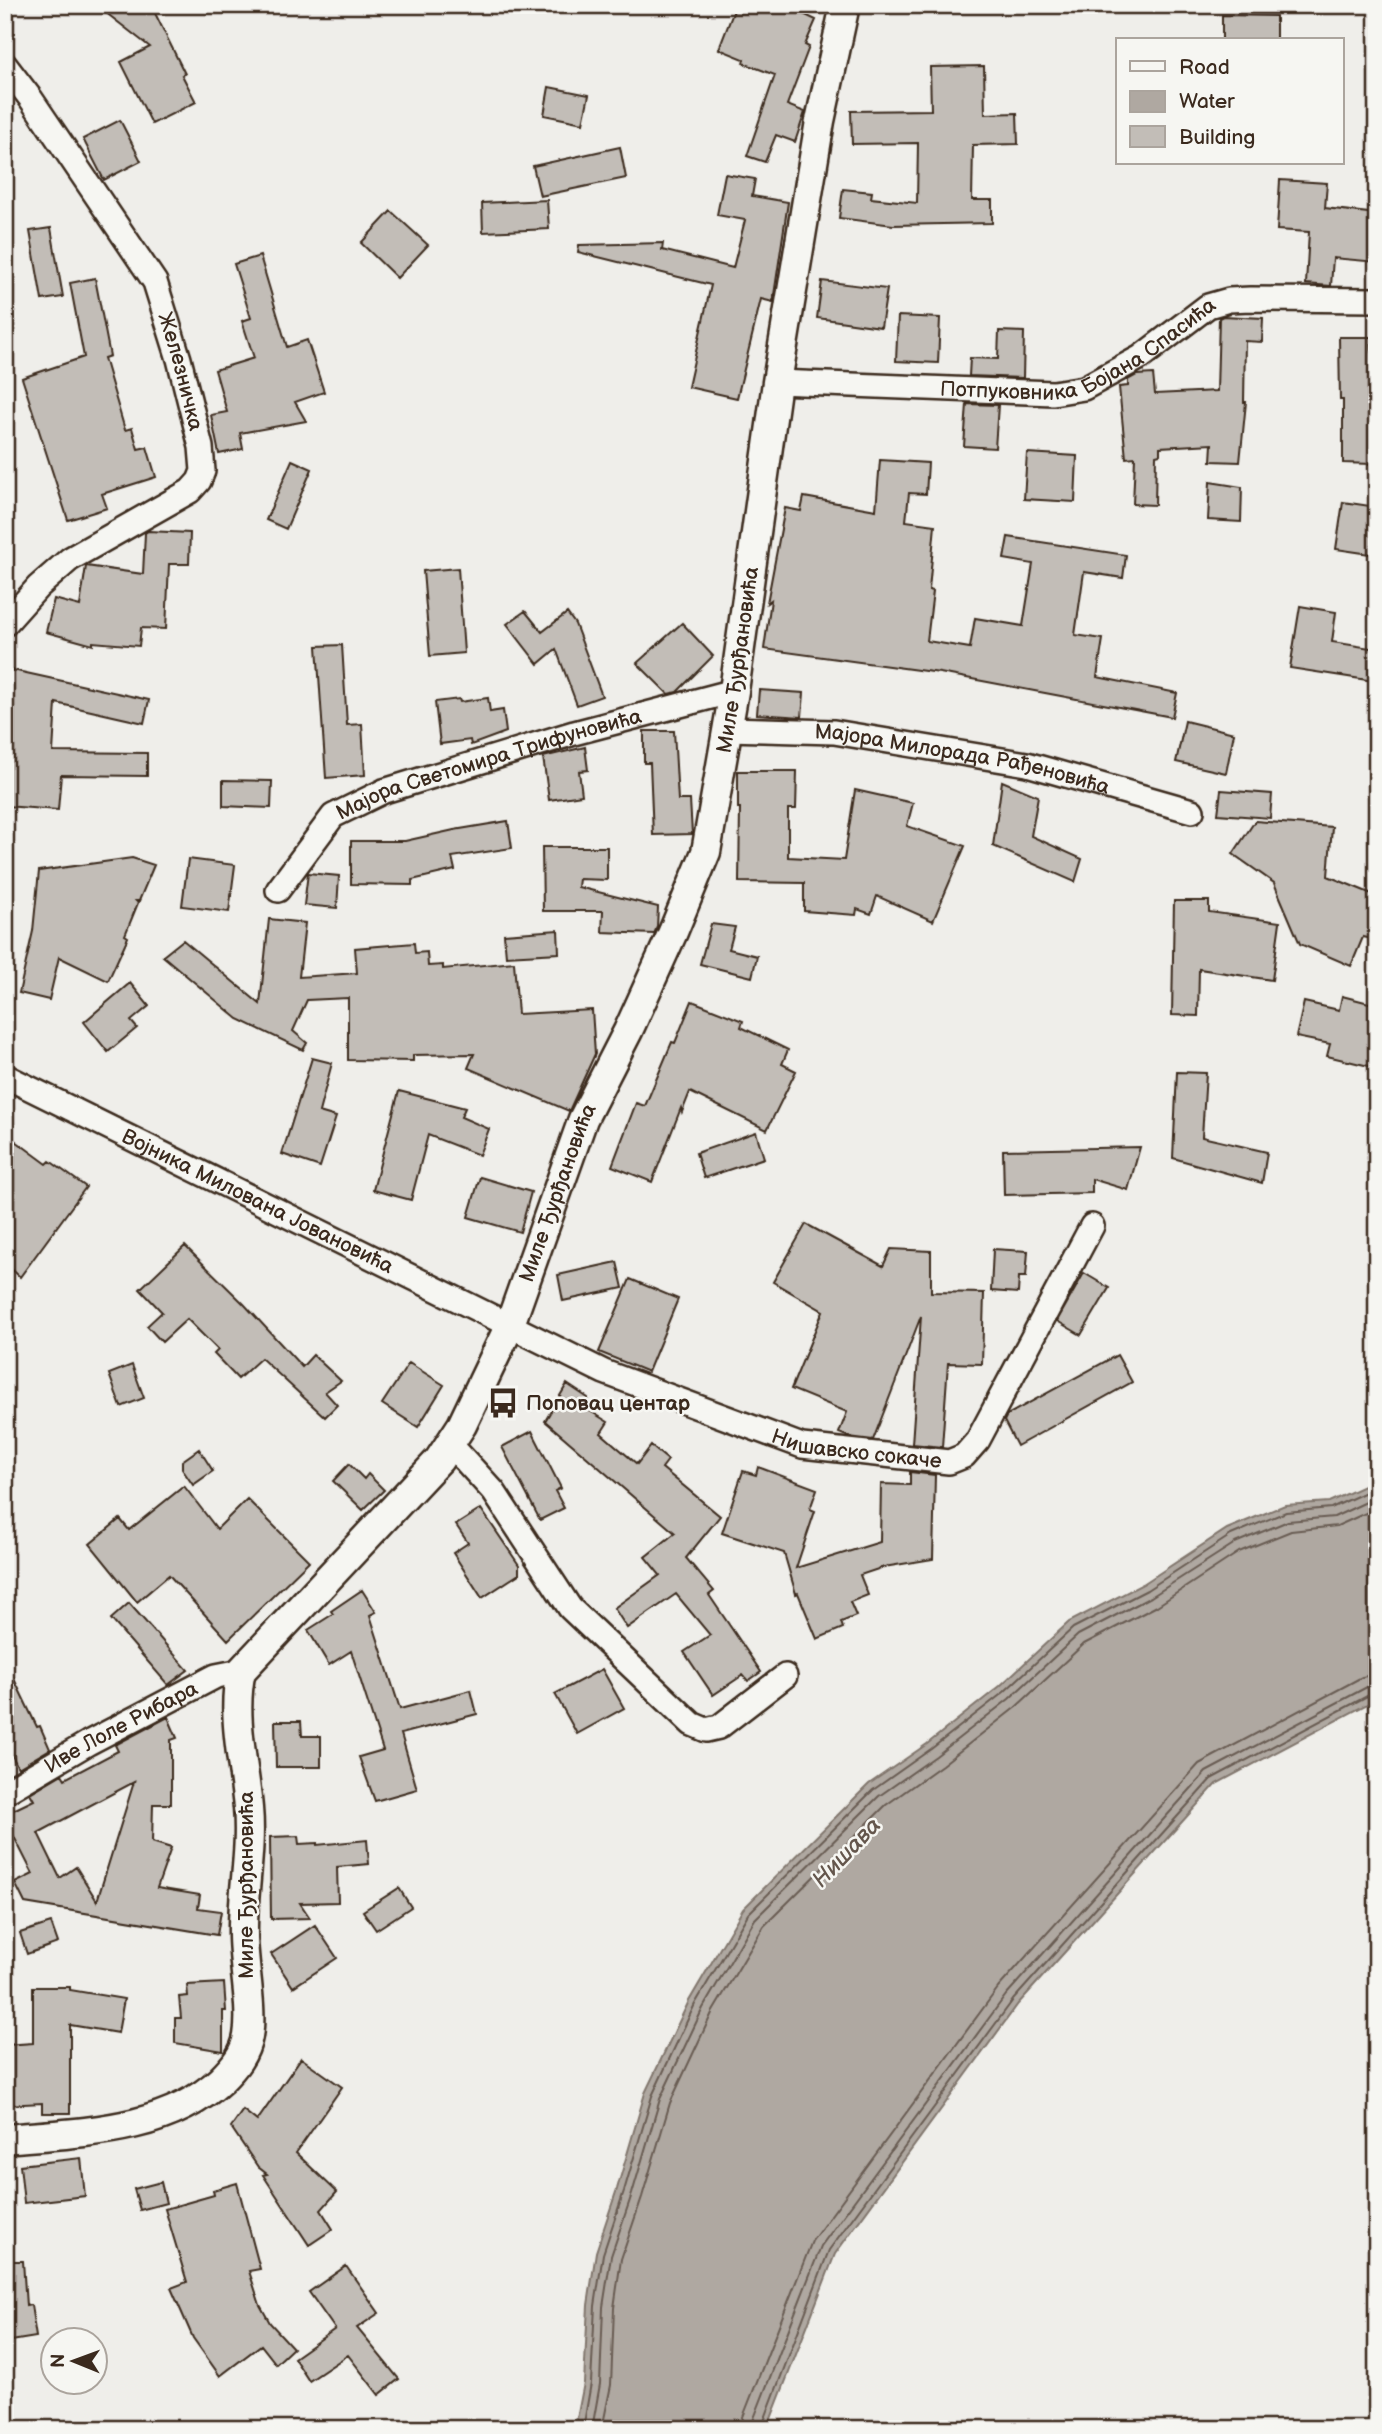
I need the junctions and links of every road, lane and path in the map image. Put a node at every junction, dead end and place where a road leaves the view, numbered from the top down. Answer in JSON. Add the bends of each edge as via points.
{"nodes":[{"id":1,"x":845,"y":5,"type":"edge"},
{"id":2,"x":5,"y":65,"type":"edge"},
{"id":3,"x":1377,"y":300,"type":"edge"},
{"id":4,"x":777,"y":382,"type":"junction"},
{"id":5,"x":5,"y":624,"type":"edge"},
{"id":6,"x":733,"y":691,"type":"junction"},
{"id":7,"x":727,"y":729,"type":"junction"},
{"id":8,"x":1192,"y":811,"type":"dead end"},
{"id":9,"x":278,"y":890,"type":"dead end"},
{"id":10,"x":5,"y":1076,"type":"edge"},
{"id":11,"x":1092,"y":1226,"type":"dead end"},
{"id":12,"x":509,"y":1327,"type":"junction"},
{"id":13,"x":450,"y":1444,"type":"junction"},
{"id":14,"x":241,"y":1671,"type":"junction"},
{"id":15,"x":785,"y":1676,"type":"dead end"},
{"id":16,"x":5,"y":1792,"type":"edge"},
{"id":17,"x":5,"y":2139,"type":"edge"}],
"edges":[{"from":1,"to":4,"type":"street","name":"Миле Ђурђановића","via":[[820,121]]},
{"from":2,"to":5,"type":"street","name":"Железничка","via":[[155,282],[179,359],[203,471],[190,491],[70,559]]},
{"from":3,"to":4,"type":"street","name":"Потпуковника Бојана Спасића","via":[[1250,299],[1208,306],[1141,357],[1084,388],[1053,393]]},
{"from":4,"to":6,"type":"street","name":"Миле Ђурђановића"},
{"from":6,"to":7,"type":"street","name":"Миле Ђурђановића"},
{"from":6,"to":9,"type":"street","name":"Мајора Светомира Трифуновића","via":[[384,791],[333,816]]},
{"from":7,"to":8,"type":"street","name":"Мајора Милорада Рађеновића","via":[[834,732],[1027,764]]},
{"from":7,"to":12,"type":"street","name":"Миле Ђурђановића","via":[[706,852],[634,1020],[583,1119]]},
{"from":10,"to":12,"type":"street","name":"Војника Милована Јовановића"},
{"from":11,"to":12,"type":"street","name":"Нишавско сокаче","via":[[978,1440],[964,1456],[949,1462],[802,1446],[604,1372]]},
{"from":12,"to":13,"type":"street","name":"Миле Ђурђановића"},
{"from":13,"to":14,"type":"street","name":"Миле Ђурђановића"},
{"from":13,"to":15,"type":"street","via":[[494,1492],[570,1608],[692,1724],[706,1730],[719,1727]]},
{"from":14,"to":16,"type":"street","name":"Иве Лоле Рибара","via":[[216,1676]]},
{"from":14,"to":17,"type":"street","name":"Миле Ђурђановића","via":[[238,1710],[249,1812],[243,1934],[248,2035],[241,2057],[214,2086],[168,2114],[98,2130]]}]}
